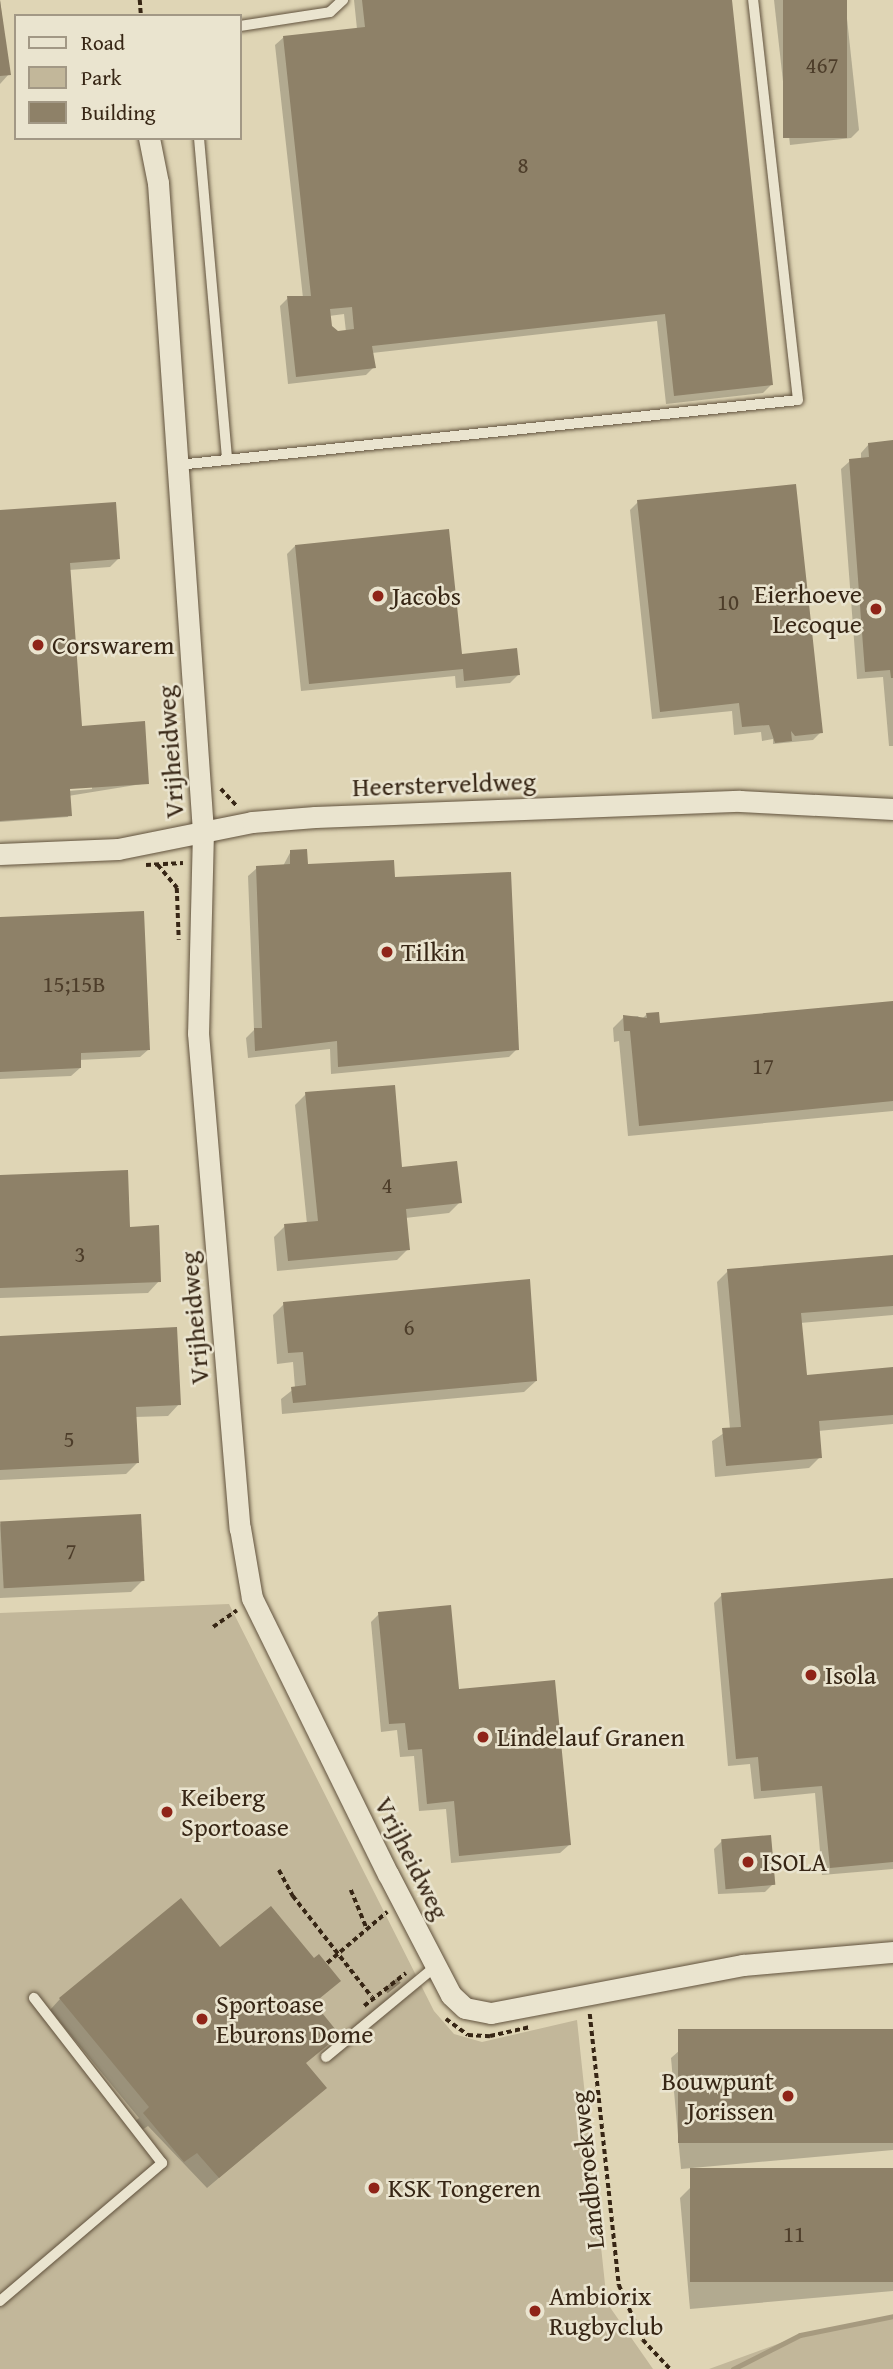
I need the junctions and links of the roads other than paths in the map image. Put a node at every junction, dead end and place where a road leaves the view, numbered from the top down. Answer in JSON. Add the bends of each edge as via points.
{"nodes":[{"id":1,"x":343,"y":0,"type":"edge"},
{"id":2,"x":753,"y":0,"type":"edge"},
{"id":3,"x":242,"y":26,"type":"edge"},
{"id":4,"x":149,"y":140,"type":"edge"},
{"id":5,"x":199,"y":140,"type":"edge"},
{"id":6,"x":227,"y":460,"type":"junction"},
{"id":7,"x":178,"y":465,"type":"junction"},
{"id":8,"x":893,"y":809,"type":"edge"},
{"id":9,"x":203,"y":831,"type":"junction"},
{"id":10,"x":0,"y":854,"type":"edge"},
{"id":11,"x":893,"y":1952,"type":"edge"},
{"id":12,"x":436,"y":1966,"type":"junction"},
{"id":13,"x":34,"y":1998,"type":"dead end"},
{"id":14,"x":326,"y":2057,"type":"dead end"},
{"id":15,"x":0,"y":2301,"type":"edge"}],
"edges":[{"from":1,"to":3,"type":"lane","via":[[330,12]]},
{"from":2,"to":6,"type":"lane","via":[[798,400]]},
{"from":4,"to":7,"type":"street","name":"Vrijheidweg","via":[[158,183]]},
{"from":5,"to":6,"type":"lane"},
{"from":6,"to":7,"type":"lane"},
{"from":7,"to":9,"type":"street","name":"Vrijheidweg"},
{"from":8,"to":9,"type":"street","name":"Heersterveldweg","via":[[740,801],[314,817]]},
{"from":9,"to":10,"type":"street","name":"Heersterveldweg","via":[[118,849]]},
{"from":9,"to":12,"type":"street","name":"Vrijheidweg","via":[[198,1033],[240,1528],[252,1598]]},
{"from":11,"to":12,"type":"street","name":"Vrijheidweg","via":[[743,1965],[589,2004],[491,2013],[465,2008],[450,1995]]},
{"from":12,"to":14,"type":"lane"},
{"from":13,"to":15,"type":"lane","via":[[162,2163]]}]}
